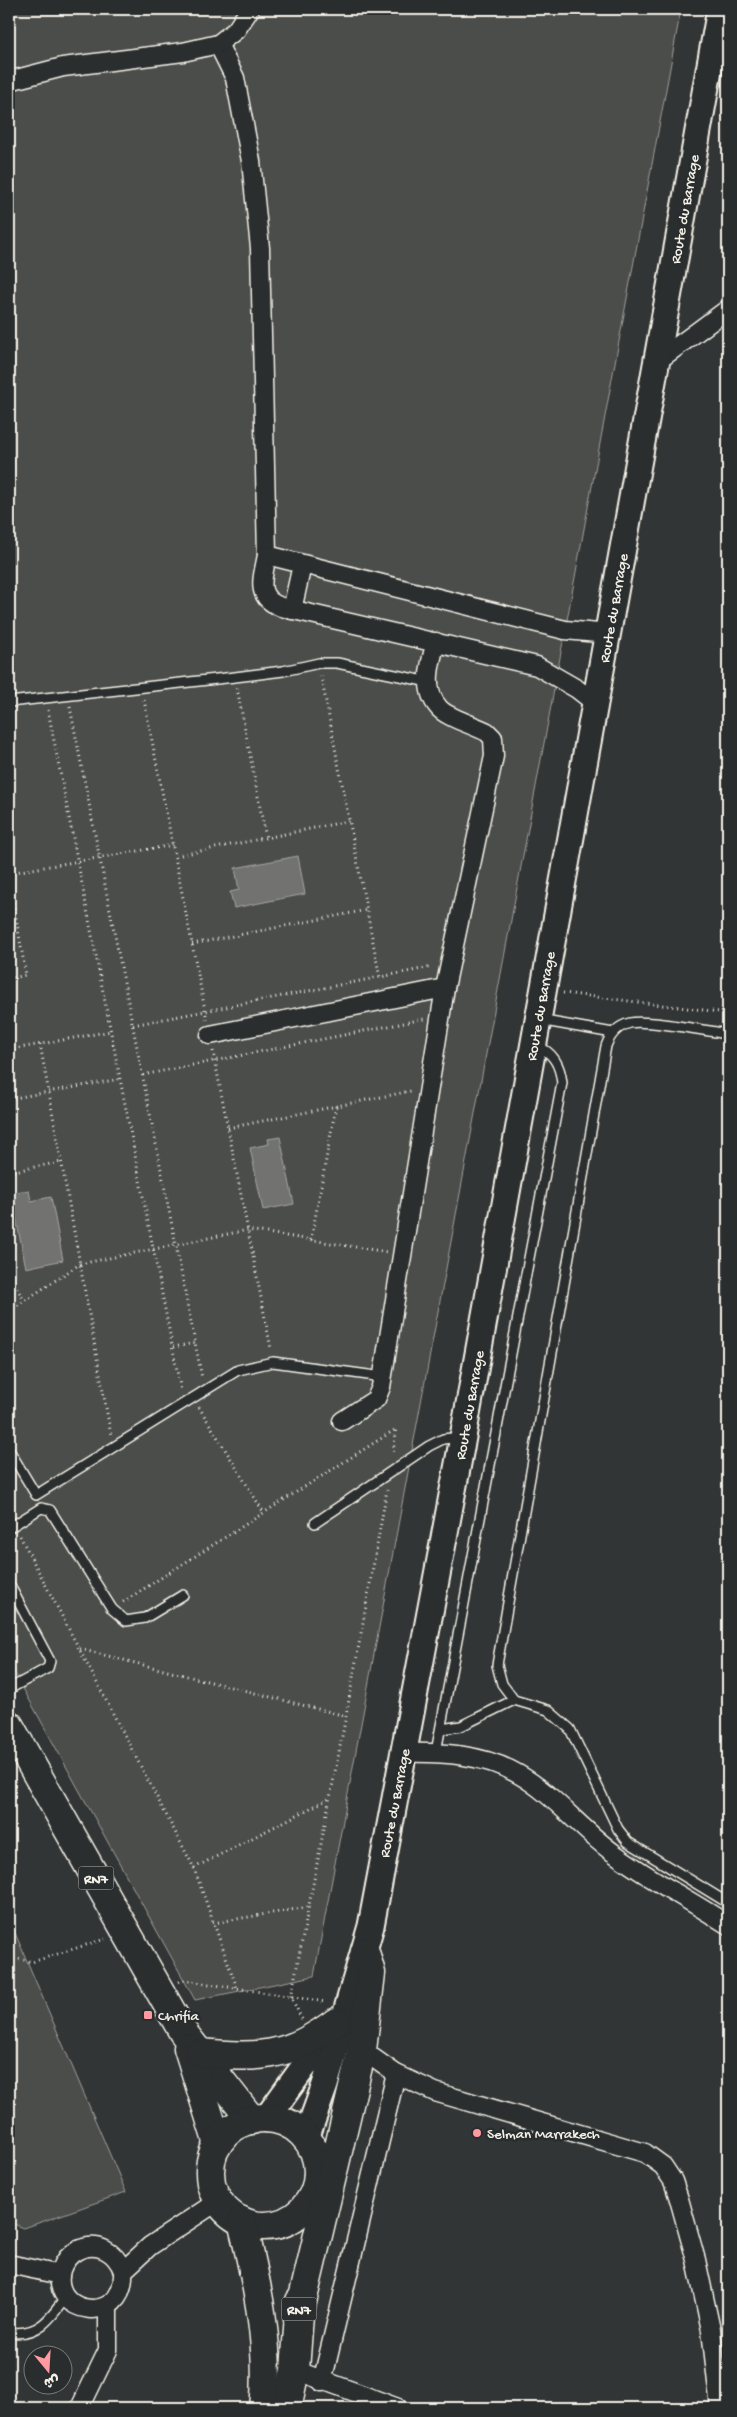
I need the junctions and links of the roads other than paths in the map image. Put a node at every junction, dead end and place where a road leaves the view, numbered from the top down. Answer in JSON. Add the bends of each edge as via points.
{"nodes":[{"id":1,"x":250,"y":9,"type":"edge"},
{"id":2,"x":720,"y":9,"type":"edge"},
{"id":3,"x":218,"y":44,"type":"junction"},
{"id":4,"x":9,"y":81,"type":"edge"},
{"id":5,"x":728,"y":309,"type":"edge"},
{"id":6,"x":656,"y":362,"type":"junction"},
{"id":7,"x":267,"y":555,"type":"junction"},
{"id":8,"x":302,"y":565,"type":"junction"},
{"id":9,"x":292,"y":610,"type":"junction"},
{"id":10,"x":609,"y":634,"type":"junction"},
{"id":11,"x":436,"y":642,"type":"junction"},
{"id":12,"x":429,"y":682,"type":"junction"},
{"id":13,"x":9,"y":702,"type":"edge"},
{"id":14,"x":595,"y":703,"type":"junction"},
{"id":15,"x":445,"y":988,"type":"junction"},
{"id":16,"x":538,"y":1020,"type":"junction"},
{"id":17,"x":613,"y":1033,"type":"junction"},
{"id":18,"x":728,"y":1034,"type":"edge"},
{"id":19,"x":210,"y":1035,"type":"dead end"},
{"id":20,"x":533,"y":1044,"type":"junction"},
{"id":21,"x":383,"y":1377,"type":"junction"},
{"id":22,"x":342,"y":1421,"type":"dead end"},
{"id":23,"x":463,"y":1437,"type":"junction"},
{"id":24,"x":9,"y":1450,"type":"edge"},
{"id":25,"x":315,"y":1524,"type":"dead end"},
{"id":26,"x":12,"y":1527,"type":"edge"},
{"id":27,"x":9,"y":1584,"type":"edge"},
{"id":28,"x":183,"y":1595,"type":"dead end"},
{"id":29,"x":9,"y":1689,"type":"edge"},
{"id":30,"x":514,"y":1700,"type":"junction"},
{"id":31,"x":9,"y":1725,"type":"edge"},
{"id":32,"x":441,"y":1729,"type":"junction"},
{"id":33,"x":436,"y":1752,"type":"junction"},
{"id":34,"x":403,"y":1753,"type":"junction"},
{"id":35,"x":728,"y":1903,"type":"edge"},
{"id":36,"x":728,"y":1925,"type":"edge"},
{"id":37,"x":365,"y":1952,"type":"junction"},
{"id":38,"x":344,"y":2009,"type":"junction"},
{"id":39,"x":183,"y":2032,"type":"junction"},
{"id":40,"x":362,"y":2050,"type":"junction"},
{"id":41,"x":200,"y":2053,"type":"junction"},
{"id":42,"x":396,"y":2074,"type":"junction"},
{"id":43,"x":259,"y":2119,"type":"junction"},
{"id":44,"x":306,"y":2138,"type":"junction"},
{"id":45,"x":218,"y":2144,"type":"junction"},
{"id":46,"x":218,"y":2201,"type":"junction"},
{"id":47,"x":303,"y":2209,"type":"junction"},
{"id":48,"x":242,"y":2221,"type":"junction"},
{"id":49,"x":150,"y":2246,"type":"junction"},
{"id":50,"x":114,"y":2255,"type":"junction"},
{"id":51,"x":9,"y":2264,"type":"edge"},
{"id":52,"x":123,"y":2271,"type":"junction"},
{"id":53,"x":60,"y":2275,"type":"junction"},
{"id":54,"x":66,"y":2297,"type":"junction"},
{"id":55,"x":108,"y":2306,"type":"junction"},
{"id":56,"x":298,"y":2319,"type":"junction"},
{"id":57,"x":9,"y":2332,"type":"edge"},
{"id":58,"x":295,"y":2370,"type":"junction"},
{"id":59,"x":322,"y":2382,"type":"junction"},
{"id":60,"x":80,"y":2408,"type":"edge"},
{"id":61,"x":264,"y":2408,"type":"edge"},
{"id":62,"x":288,"y":2408,"type":"edge"},
{"id":63,"x":398,"y":2408,"type":"edge"},
{"id":64,"x":720,"y":2408,"type":"edge"}],
"edges":[{"from":1,"to":3,"type":"street","via":[[236,30]]},
{"from":2,"to":6,"type":"main road","name":"Route du Barrage"},
{"from":3,"to":4,"type":"street","via":[[183,52],[63,67]]},
{"from":3,"to":7,"type":"street","via":[[235,78],[251,161],[260,248]]},
{"from":5,"to":6,"type":"street"},
{"from":6,"to":10,"type":"main road","name":"Route du Barrage"},
{"from":7,"to":8,"type":"street"},
{"from":7,"to":9,"type":"street","via":[[262,585],[264,595],[270,603]]},
{"from":8,"to":9,"type":"street"},
{"from":8,"to":10,"type":"street","via":[[565,630]]},
{"from":9,"to":11,"type":"street"},
{"from":10,"to":14,"type":"main road","name":"Route du Barrage"},
{"from":11,"to":12,"type":"street","via":[[428,673]]},
{"from":11,"to":14,"type":"street","via":[[537,666]]},
{"from":12,"to":13,"type":"lane","via":[[337,663],[319,663],[235,678]]},
{"from":12,"to":15,"type":"street","via":[[430,693],[439,709],[488,732],[495,744]]},
{"from":14,"to":16,"type":"main road","name":"Route du Barrage"},
{"from":15,"to":19,"type":"street"},
{"from":15,"to":21,"type":"street"},
{"from":16,"to":17,"type":"lane"},
{"from":16,"to":20,"type":"main road","name":"Route du Barrage"},
{"from":17,"to":18,"type":"lane","via":[[624,1025],[637,1022]]},
{"from":17,"to":30,"type":"lane","via":[[606,1046],[498,1656],[502,1684]]},
{"from":20,"to":23,"type":"main road","name":"Route du Barrage"},
{"from":20,"to":32,"type":"lane","via":[[554,1057],[562,1083]]},
{"from":21,"to":22,"type":"street","via":[[376,1399]]},
{"from":21,"to":24,"type":"lane","via":[[273,1362],[238,1370],[36,1495]]},
{"from":23,"to":25,"type":"lane","via":[[436,1442]]},
{"from":23,"to":34,"type":"main road","name":"Route du Barrage"},
{"from":26,"to":28,"type":"lane","via":[[41,1508],[54,1513],[112,1610],[126,1621],[139,1621]]},
{"from":27,"to":29,"type":"lane","via":[[50,1661],[48,1668]]},
{"from":30,"to":32,"type":"lane","via":[[461,1726]]},
{"from":30,"to":35,"type":"lane","via":[[548,1710],[570,1729],[618,1830],[628,1842]]},
{"from":31,"to":39,"type":"main road","number":"RN7"},
{"from":32,"to":33,"type":"lane"},
{"from":33,"to":34,"type":"street"},
{"from":33,"to":36,"type":"street","via":[[496,1763],[519,1774],[617,1855]]},
{"from":34,"to":37,"type":"main road","name":"Route du Barrage"},
{"from":37,"to":38,"type":"main road","name":"Route du Barrage"},
{"from":37,"to":40,"type":"main road","via":[[371,1973]]},
{"from":38,"to":41,"type":"main road","via":[[311,2039],[273,2054],[247,2057]]},
{"from":38,"to":43,"type":"main road","name":"Route du Barrage"},
{"from":38,"to":44,"type":"main road","name":"Route du Barrage","via":[[325,2085]]},
{"from":39,"to":41,"type":"main road","number":"RN7"},
{"from":39,"to":45,"type":"main road","number":"RN7"},
{"from":40,"to":42,"type":"street"},
{"from":40,"to":56,"type":"main road"},
{"from":41,"to":43,"type":"main road","number":"RN7"},
{"from":42,"to":59,"type":"street"},
{"from":42,"to":64,"type":"street","via":[[435,2092],[646,2153],[663,2166],[673,2181],[696,2260],[711,2330]]},
{"from":43,"to":44,"type":"main road","number":"RN7","via":[[281,2121]]},
{"from":43,"to":45,"type":"main road","via":[[239,2125]]},
{"from":44,"to":47,"type":"main road","number":"RN7","via":[[314,2150],[318,2180],[313,2196]]},
{"from":45,"to":46,"type":"main road","via":[[210,2173]]},
{"from":46,"to":48,"type":"main road","number":"RN7"},
{"from":46,"to":49,"type":"street"},
{"from":47,"to":48,"type":"main road","number":"RN7","via":[[274,2225],[257,2226]]},
{"from":47,"to":56,"type":"main road","number":"RN7"},
{"from":48,"to":61,"type":"main road","number":"RN7","via":[[257,2282],[264,2338],[267,2384]]},
{"from":49,"to":50,"type":"street"},
{"from":49,"to":52,"type":"street"},
{"from":50,"to":52,"type":"street"},
{"from":50,"to":53,"type":"street","via":[[96,2246],[81,2249],[68,2257]]},
{"from":51,"to":53,"type":"street"},
{"from":52,"to":55,"type":"street","via":[[121,2291]]},
{"from":53,"to":54,"type":"street"},
{"from":54,"to":55,"type":"street","via":[[81,2308],[90,2310]]},
{"from":54,"to":57,"type":"lane","via":[[46,2324],[32,2331]]},
{"from":55,"to":60,"type":"street","via":[[108,2350]]},
{"from":56,"to":58,"type":"main road","number":"RN7"},
{"from":58,"to":59,"type":"street"},
{"from":58,"to":62,"type":"main road","number":"RN7"},
{"from":59,"to":63,"type":"street"}]}
